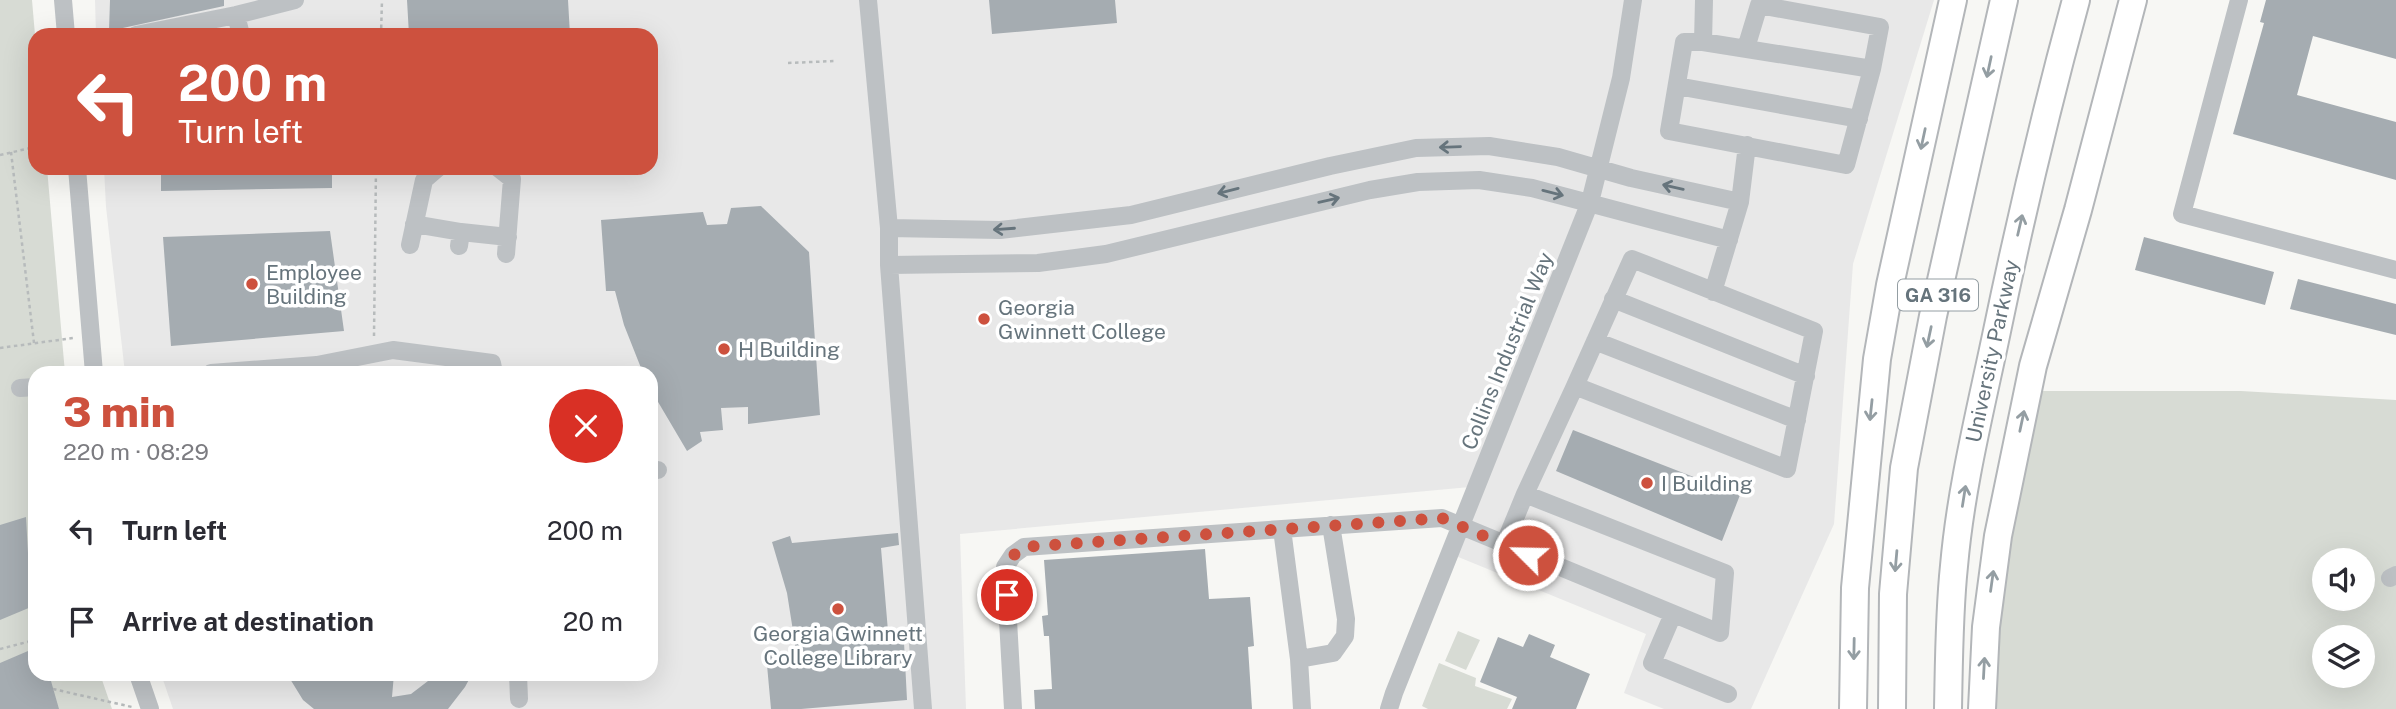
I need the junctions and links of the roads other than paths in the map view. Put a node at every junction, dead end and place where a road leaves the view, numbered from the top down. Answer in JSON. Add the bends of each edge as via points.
{"nodes":[{"id":1,"x":63,"y":0,"type":"edge"},
{"id":2,"x":295,"y":0,"type":"edge"},
{"id":3,"x":868,"y":0,"type":"edge"},
{"id":4,"x":1633,"y":0,"type":"edge"},
{"id":5,"x":1704,"y":0,"type":"edge"},
{"id":6,"x":1953,"y":0,"type":"edge"},
{"id":7,"x":2004,"y":0,"type":"edge"},
{"id":8,"x":2076,"y":0,"type":"edge"},
{"id":9,"x":2133,"y":0,"type":"edge"},
{"id":10,"x":2145,"y":0,"type":"edge"},
{"id":11,"x":2239,"y":0,"type":"edge"},
{"id":12,"x":236,"y":15,"type":"junction"},
{"id":13,"x":65,"y":28,"type":"edge"},
{"id":14,"x":171,"y":28,"type":"edge"},
{"id":15,"x":239,"y":28,"type":"edge"},
{"id":16,"x":1703,"y":42,"type":"junction"},
{"id":17,"x":1746,"y":48,"type":"junction"},
{"id":18,"x":1872,"y":69,"type":"junction"},
{"id":19,"x":1676,"y":86,"type":"junction"},
{"id":20,"x":1859,"y":119,"type":"junction"},
{"id":21,"x":1747,"y":145,"type":"junction"},
{"id":22,"x":1600,"y":169,"type":"junction"},
{"id":23,"x":78,"y":175,"type":"edge"},
{"id":24,"x":430,"y":175,"type":"edge"},
{"id":25,"x":508,"y":175,"type":"edge"},
{"id":26,"x":1590,"y":202,"type":"junction"},
{"id":27,"x":1740,"y":202,"type":"junction"},
{"id":28,"x":2078,"y":210,"type":"junction"},
{"id":29,"x":414,"y":224,"type":"junction"},
{"id":30,"x":888,"y":228,"type":"junction"},
{"id":31,"x":1729,"y":240,"type":"junction"},
{"id":32,"x":410,"y":245,"type":"dead end"},
{"id":33,"x":889,"y":265,"type":"junction"},
{"id":34,"x":2396,"y":270,"type":"edge"},
{"id":35,"x":1713,"y":292,"type":"junction"},
{"id":36,"x":1613,"y":299,"type":"junction"},
{"id":37,"x":1595,"y":341,"type":"junction"},
{"id":38,"x":93,"y":366,"type":"edge"},
{"id":39,"x":304,"y":366,"type":"edge"},
{"id":40,"x":493,"y":366,"type":"edge"},
{"id":41,"x":1806,"y":376,"type":"junction"},
{"id":42,"x":1575,"y":386,"type":"junction"},
{"id":43,"x":1797,"y":420,"type":"junction"},
{"id":44,"x":1525,"y":494,"type":"junction"},
{"id":45,"x":1331,"y":525,"type":"junction"},
{"id":46,"x":1462,"y":526,"type":"junction"},
{"id":47,"x":1282,"y":529,"type":"junction"},
{"id":48,"x":1504,"y":545,"type":"junction"},
{"id":49,"x":1673,"y":614,"type":"junction"},
{"id":50,"x":1299,"y":659,"type":"junction"},
{"id":51,"x":140,"y":681,"type":"edge"},
{"id":52,"x":517,"y":681,"type":"edge"},
{"id":53,"x":1728,"y":694,"type":"dead end"},
{"id":54,"x":520,"y":699,"type":"dead end"},
{"id":55,"x":150,"y":709,"type":"edge"},
{"id":56,"x":923,"y":709,"type":"edge"},
{"id":57,"x":1013,"y":709,"type":"edge"},
{"id":58,"x":1302,"y":709,"type":"edge"},
{"id":59,"x":1389,"y":709,"type":"edge"},
{"id":60,"x":1853,"y":709,"type":"edge"},
{"id":61,"x":1892,"y":709,"type":"edge"},
{"id":62,"x":1948,"y":709,"type":"edge"},
{"id":63,"x":1982,"y":709,"type":"edge"}],
"edges":[{"from":1,"to":13,"type":"street"},
{"from":2,"to":12,"type":"street"},
{"from":3,"to":30,"type":"street"},
{"from":4,"to":22,"type":"street","name":"Collins Industrial Way"},
{"from":5,"to":16,"type":"street"},
{"from":6,"to":60,"type":"highway","one_way":true,"via":[[1877,359],[1855,588]]},
{"from":7,"to":61,"type":"highway","number":"GA 316","one_way":true,"via":[[1904,468],[1893,594]]},
{"from":62,"to":8,"type":"highway","name":"University Parkway","number":"GA 316","one_way":true,"via":[[1954,564],[1970,455],[2017,236]]},
{"from":9,"to":28,"type":"highway"},
{"from":10,"to":28,"type":"highway"},
{"from":11,"to":34,"type":"street","via":[[2182,214]]},
{"from":12,"to":14,"type":"street"},
{"from":12,"to":15,"type":"street"},
{"from":16,"to":17,"type":"street"},
{"from":16,"to":19,"type":"street","via":[[1684,42]]},
{"from":17,"to":18,"type":"street"},
{"from":17,"to":18,"type":"street","via":[[1759,5],[1880,27]]},
{"from":18,"to":20,"type":"street"},
{"from":19,"to":20,"type":"street"},
{"from":19,"to":21,"type":"street","via":[[1668,131]]},
{"from":20,"to":21,"type":"street","via":[[1846,165]]},
{"from":21,"to":27,"type":"street"},
{"from":22,"to":26,"type":"street","name":"Collins Industrial Way"},
{"from":27,"to":22,"type":"street","one_way":true},
{"from":22,"to":30,"type":"street","one_way":true,"via":[[1489,146],[1416,148],[1131,215],[1000,230]]},
{"from":23,"to":38,"type":"street"},
{"from":24,"to":29,"type":"street","via":[[424,180]]},
{"from":25,"to":29,"type":"street","via":[[512,178],[507,245],[460,239]]},
{"from":26,"to":31,"type":"street"},
{"from":33,"to":26,"type":"street","one_way":true,"via":[[1038,263],[1106,254],[1418,182],[1479,180]]},
{"from":26,"to":46,"type":"street","name":"Collins Industrial Way"},
{"from":27,"to":31,"type":"street"},
{"from":63,"to":28,"type":"highway","one_way":true,"via":[[1986,627],[1998,536],[2033,366]]},
{"from":29,"to":32,"type":"street"},
{"from":30,"to":33,"type":"street"},
{"from":31,"to":35,"type":"street"},
{"from":33,"to":56,"type":"street"},
{"from":35,"to":36,"type":"street","via":[[1632,260]]},
{"from":35,"to":41,"type":"street","via":[[1814,331]]},
{"from":36,"to":37,"type":"street"},
{"from":36,"to":41,"type":"street"},
{"from":37,"to":42,"type":"street"},
{"from":37,"to":43,"type":"street"},
{"from":39,"to":40,"type":"street","via":[[393,351]]},
{"from":41,"to":43,"type":"street"},
{"from":42,"to":43,"type":"street","via":[[1787,469]]},
{"from":42,"to":44,"type":"street"},
{"from":44,"to":48,"type":"street"},
{"from":44,"to":49,"type":"street","via":[[1726,573],[1720,633]]},
{"from":45,"to":46,"type":"street","via":[[1442,518]]},
{"from":45,"to":47,"type":"street"},
{"from":45,"to":50,"type":"street","via":[[1345,636],[1333,653]]},
{"from":46,"to":48,"type":"street"},
{"from":46,"to":59,"type":"street","name":"Collins Industrial Way"},
{"from":47,"to":50,"type":"street"},
{"from":47,"to":57,"type":"street","via":[[1024,547],[1005,567]]},
{"from":48,"to":49,"type":"street"},
{"from":49,"to":53,"type":"street","via":[[1653,663]]},
{"from":50,"to":58,"type":"street"},
{"from":51,"to":55,"type":"street"},
{"from":52,"to":54,"type":"street"}]}
